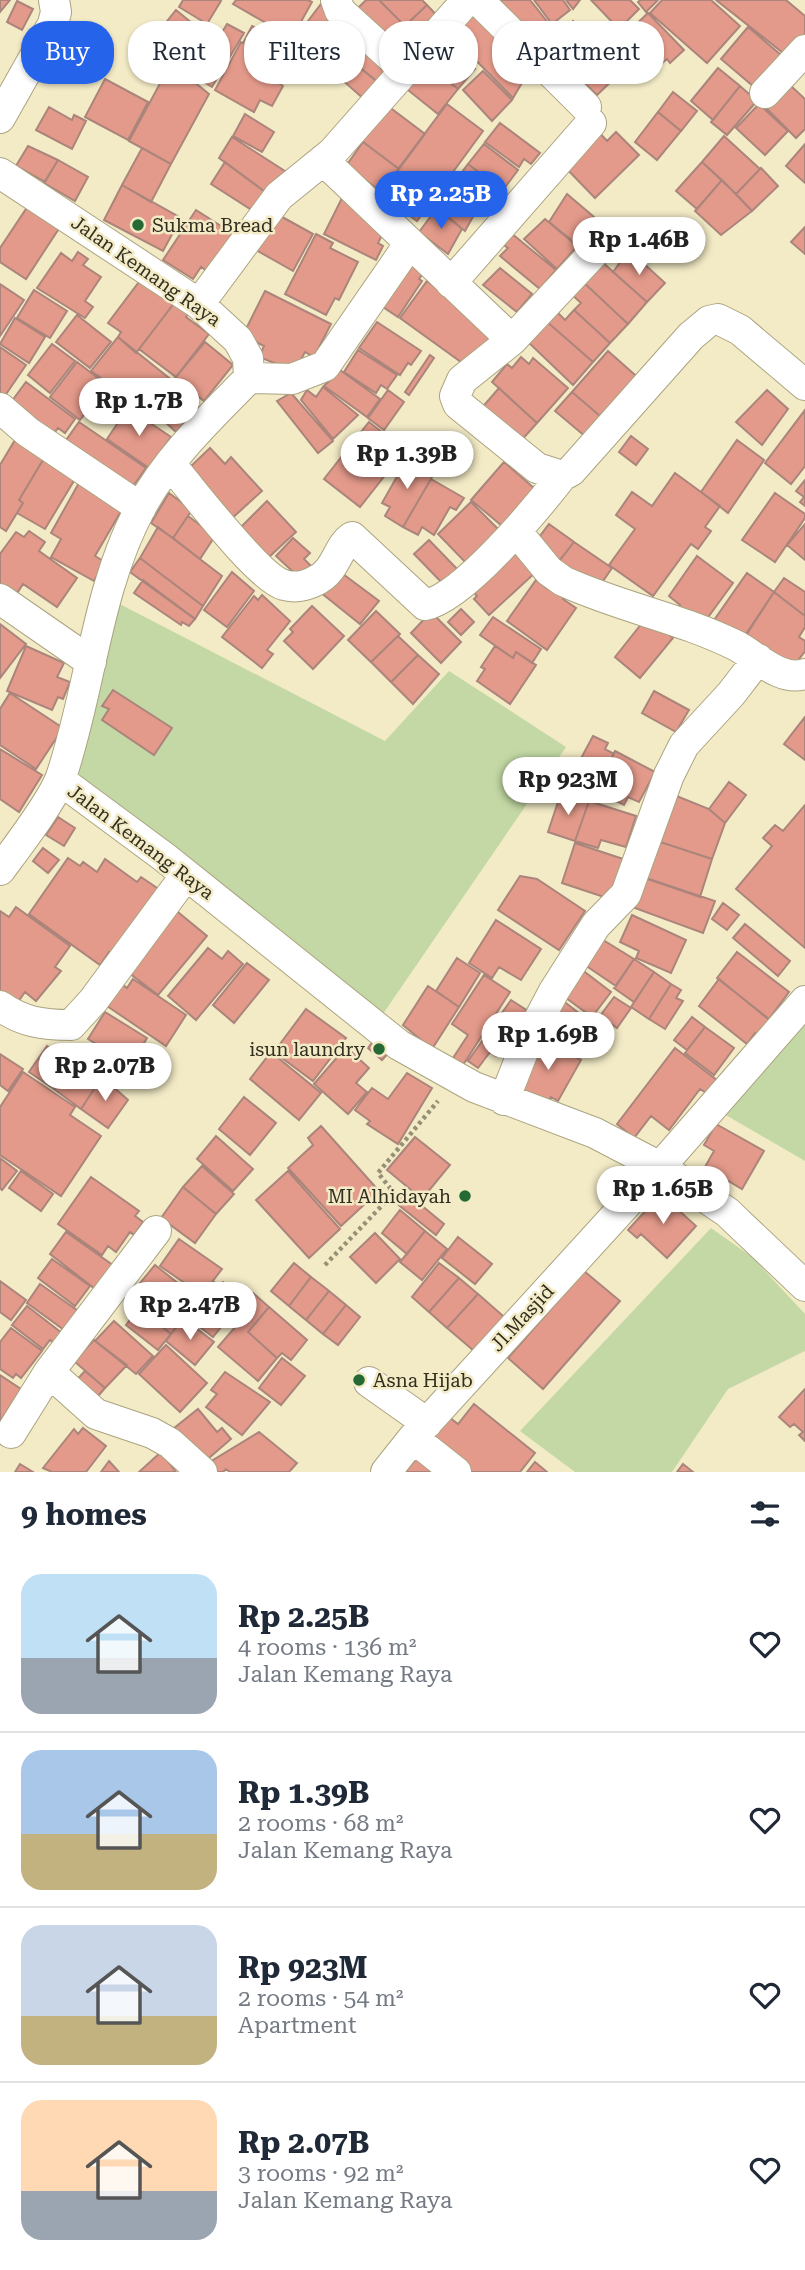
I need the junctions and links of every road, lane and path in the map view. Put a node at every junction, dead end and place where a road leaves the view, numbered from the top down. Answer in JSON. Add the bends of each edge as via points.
{"nodes":[{"id":1,"x":54,"y":0,"type":"edge"},
{"id":2,"x":336,"y":0,"type":"edge"},
{"id":3,"x":467,"y":0,"type":"edge"},
{"id":4,"x":478,"y":0,"type":"edge"},
{"id":5,"x":448,"y":21,"type":"edge"},
{"id":6,"x":379,"y":46,"type":"edge"},
{"id":7,"x":805,"y":50,"type":"edge"},
{"id":8,"x":391,"y":84,"type":"edge"},
{"id":9,"x":765,"y":93,"type":"dead end"},
{"id":10,"x":0,"y":118,"type":"edge"},
{"id":11,"x":323,"y":160,"type":"junction"},
{"id":12,"x":0,"y":173,"type":"edge"},
{"id":13,"x":410,"y":243,"type":"junction"},
{"id":14,"x":604,"y":243,"type":"dead end"},
{"id":15,"x":452,"y":283,"type":"junction"},
{"id":16,"x":199,"y":304,"type":"junction"},
{"id":17,"x":512,"y":340,"type":"junction"},
{"id":18,"x":249,"y":378,"type":"junction"},
{"id":19,"x":805,"y":385,"type":"edge"},
{"id":20,"x":0,"y":408,"type":"edge"},
{"id":21,"x":170,"y":464,"type":"junction"},
{"id":22,"x":562,"y":476,"type":"junction"},
{"id":23,"x":141,"y":508,"type":"junction"},
{"id":24,"x":517,"y":532,"type":"junction"},
{"id":25,"x":0,"y":599,"type":"edge"},
{"id":26,"x":758,"y":659,"type":"junction"},
{"id":27,"x":91,"y":662,"type":"junction"},
{"id":28,"x":805,"y":674,"type":"edge"},
{"id":29,"x":60,"y":780,"type":"junction"},
{"id":30,"x":0,"y":870,"type":"edge"},
{"id":31,"x":186,"y":875,"type":"junction"},
{"id":32,"x":803,"y":1005,"type":"edge"},
{"id":33,"x":0,"y":1006,"type":"edge"},
{"id":34,"x":457,"y":1078,"type":"junction"},
{"id":35,"x":504,"y":1100,"type":"junction"},
{"id":36,"x":660,"y":1167,"type":"junction"},
{"id":37,"x":156,"y":1231,"type":"dead end"},
{"id":38,"x":325,"y":1265,"type":"dead end"},
{"id":39,"x":805,"y":1286,"type":"edge"},
{"id":40,"x":49,"y":1372,"type":"junction"},
{"id":41,"x":369,"y":1382,"type":"dead end"},
{"id":42,"x":420,"y":1431,"type":"junction"},
{"id":43,"x":11,"y":1433,"type":"dead end"},
{"id":44,"x":202,"y":1472,"type":"edge"},
{"id":45,"x":386,"y":1472,"type":"edge"},
{"id":46,"x":456,"y":1472,"type":"edge"}],
"edges":[{"from":1,"to":10,"type":"street","via":[[52,24]]},
{"from":2,"to":6,"type":"street","via":[[340,10]]},
{"from":3,"to":5,"type":"street"},
{"from":4,"to":15,"type":"street","via":[[589,115]]},
{"from":7,"to":9,"type":"street"},
{"from":8,"to":11,"type":"street"},
{"from":11,"to":13,"type":"street"},
{"from":11,"to":16,"type":"street","via":[[279,196]]},
{"from":12,"to":16,"type":"street","name":"Jalan Kemang Raya"},
{"from":13,"to":15,"type":"street"},
{"from":13,"to":18,"type":"street","via":[[325,366],[292,379]]},
{"from":14,"to":17,"type":"street"},
{"from":15,"to":17,"type":"street"},
{"from":16,"to":18,"type":"street","name":"Jalan Kemang Raya","via":[[238,340],[248,358]]},
{"from":17,"to":22,"type":"street","via":[[462,380],[455,396],[458,404],[537,468]]},
{"from":18,"to":21,"type":"street","name":"Jalan Kemang Raya"},
{"from":19,"to":22,"type":"street","via":[[740,330],[718,319],[709,321]]},
{"from":20,"to":23,"type":"street"},
{"from":21,"to":23,"type":"street","name":"Jalan Kemang Raya"},
{"from":21,"to":24,"type":"street","via":[[252,562],[283,585],[301,586],[318,580],[336,564],[352,537],[425,605],[447,595]]},
{"from":22,"to":24,"type":"street"},
{"from":23,"to":27,"type":"street","name":"Jalan Kemang Raya","via":[[121,554]]},
{"from":24,"to":26,"type":"street","via":[[549,572],[563,581],[667,617]]},
{"from":25,"to":27,"type":"street"},
{"from":26,"to":28,"type":"street","via":[[790,676]]},
{"from":26,"to":35,"type":"street","via":[[684,745],[626,894],[596,925],[554,990]]},
{"from":27,"to":29,"type":"street","name":"Jalan Kemang Raya"},
{"from":29,"to":30,"type":"street"},
{"from":29,"to":31,"type":"street","name":"Jalan Kemang Raya"},
{"from":31,"to":33,"type":"street","via":[[71,1025],[18,1018]]},
{"from":31,"to":34,"type":"street","name":"Jalan Kemang Raya","via":[[398,1045]]},
{"from":32,"to":36,"type":"street","name":"Jl.Masjid"},
{"from":34,"to":35,"type":"street","name":"Jalan Kemang Raya"},
{"from":34,"to":38,"type":"path","via":[[378,1173],[394,1193]]},
{"from":35,"to":36,"type":"street","name":"Jalan Kemang Raya","via":[[595,1133]]},
{"from":36,"to":39,"type":"street","name":"Jalan Kemang Raya","via":[[727,1212]]},
{"from":36,"to":42,"type":"street","name":"Jl.Masjid"},
{"from":37,"to":40,"type":"street"},
{"from":40,"to":43,"type":"street"},
{"from":40,"to":44,"type":"street","via":[[96,1414],[161,1438]]},
{"from":41,"to":42,"type":"street"},
{"from":42,"to":45,"type":"street","name":"Jl.Masjid"},
{"from":42,"to":46,"type":"street"}]}
